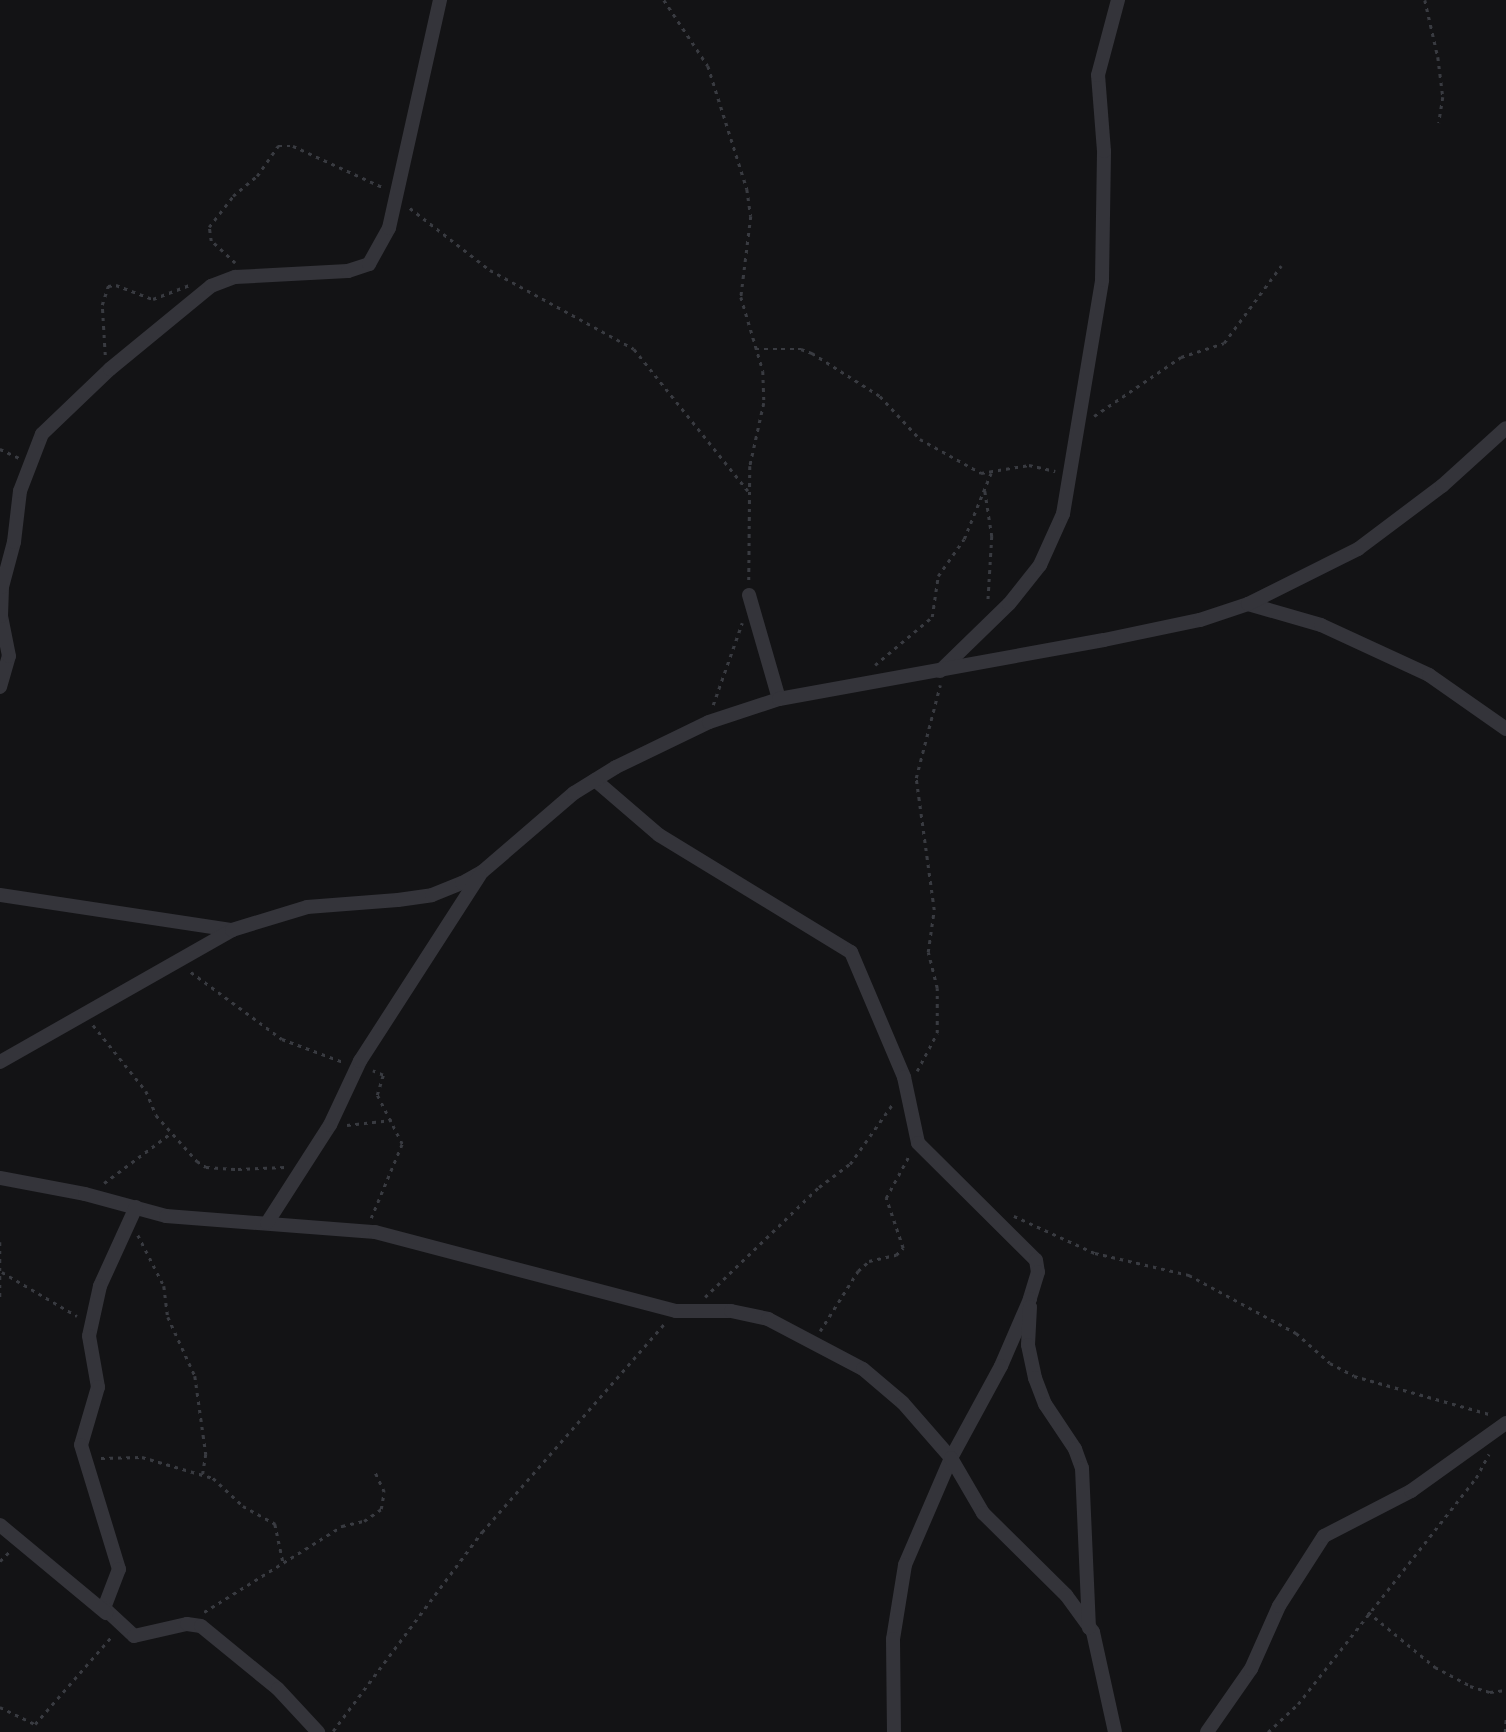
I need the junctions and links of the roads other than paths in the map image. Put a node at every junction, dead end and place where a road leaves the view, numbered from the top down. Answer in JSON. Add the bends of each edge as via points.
{"nodes":[{"id":1,"x":440,"y":0,"type":"edge"},
{"id":2,"x":1118,"y":0,"type":"edge"},
{"id":3,"x":1506,"y":428,"type":"edge"},
{"id":4,"x":749,"y":595,"type":"road end"},
{"id":5,"x":1248,"y":604,"type":"junction"},
{"id":6,"x":940,"y":671,"type":"junction"},
{"id":7,"x":0,"y":687,"type":"edge"},
{"id":8,"x":779,"y":699,"type":"junction"},
{"id":9,"x":1506,"y":729,"type":"edge"},
{"id":10,"x":595,"y":779,"type":"junction"},
{"id":11,"x":482,"y":872,"type":"junction"},
{"id":12,"x":0,"y":895,"type":"edge"},
{"id":13,"x":232,"y":930,"type":"junction"},
{"id":14,"x":0,"y":1062,"type":"edge"},
{"id":15,"x":0,"y":1178,"type":"edge"},
{"id":16,"x":132,"y":1214,"type":"junction"},
{"id":17,"x":267,"y":1223,"type":"junction"},
{"id":18,"x":1030,"y":1299,"type":"junction"},
{"id":19,"x":1500,"y":1419,"type":"edge"},
{"id":20,"x":951,"y":1458,"type":"junction"},
{"id":21,"x":0,"y":1525,"type":"edge"},
{"id":22,"x":106,"y":1613,"type":"junction"},
{"id":23,"x":1089,"y":1628,"type":"junction"},
{"id":24,"x":318,"y":1732,"type":"edge"},
{"id":25,"x":894,"y":1732,"type":"edge"},
{"id":26,"x":1115,"y":1732,"type":"edge"},
{"id":27,"x":1207,"y":1732,"type":"edge"}],
"edges":[{"from":1,"to":7,"type":"street","via":[[386,238],[366,267],[218,282],[106,372],[48,426],[31,458],[2,587],[1,616],[9,656]]},
{"from":2,"to":6,"type":"street","via":[[1098,69],[1104,151],[1102,279],[1063,514],[1040,565],[1009,604]]},
{"from":3,"to":5,"type":"street","via":[[1442,486],[1358,549]]},
{"from":4,"to":8,"type":"street"},
{"from":5,"to":6,"type":"street","via":[[1200,620]]},
{"from":5,"to":9,"type":"street","via":[[1321,625],[1429,676]]},
{"from":6,"to":8,"type":"street"},
{"from":8,"to":10,"type":"street","via":[[709,722]]},
{"from":10,"to":11,"type":"street"},
{"from":10,"to":18,"type":"street","via":[[659,835],[851,952],[906,1085],[918,1143],[1036,1260],[1038,1272]]},
{"from":11,"to":13,"type":"street","via":[[432,895],[307,907]]},
{"from":11,"to":17,"type":"street","via":[[358,1066],[330,1125]]},
{"from":12,"to":13,"type":"street"},
{"from":13,"to":14,"type":"street"},
{"from":15,"to":16,"type":"street","via":[[90,1195]]},
{"from":16,"to":17,"type":"street"},
{"from":16,"to":22,"type":"street","via":[[100,1286],[91,1325],[98,1387],[83,1433],[84,1462],[119,1569],[104,1603]]},
{"from":17,"to":20,"type":"street","via":[[365,1230],[676,1311],[757,1314],[885,1386]]},
{"from":18,"to":20,"type":"street","via":[[1001,1366]]},
{"from":18,"to":23,"type":"street","via":[[1028,1345],[1035,1378],[1082,1468]]},
{"from":19,"to":27,"type":"street","via":[[1493,1433],[1411,1491],[1324,1536],[1279,1606],[1245,1679]]},
{"from":20,"to":23,"type":"street","via":[[983,1513],[1066,1595]]},
{"from":20,"to":25,"type":"street","via":[[902,1576],[893,1639]]},
{"from":21,"to":22,"type":"street"},
{"from":22,"to":24,"type":"street","via":[[139,1636],[187,1624],[201,1626],[278,1689]]},
{"from":23,"to":26,"type":"street","via":[[1105,1674]]}]}
